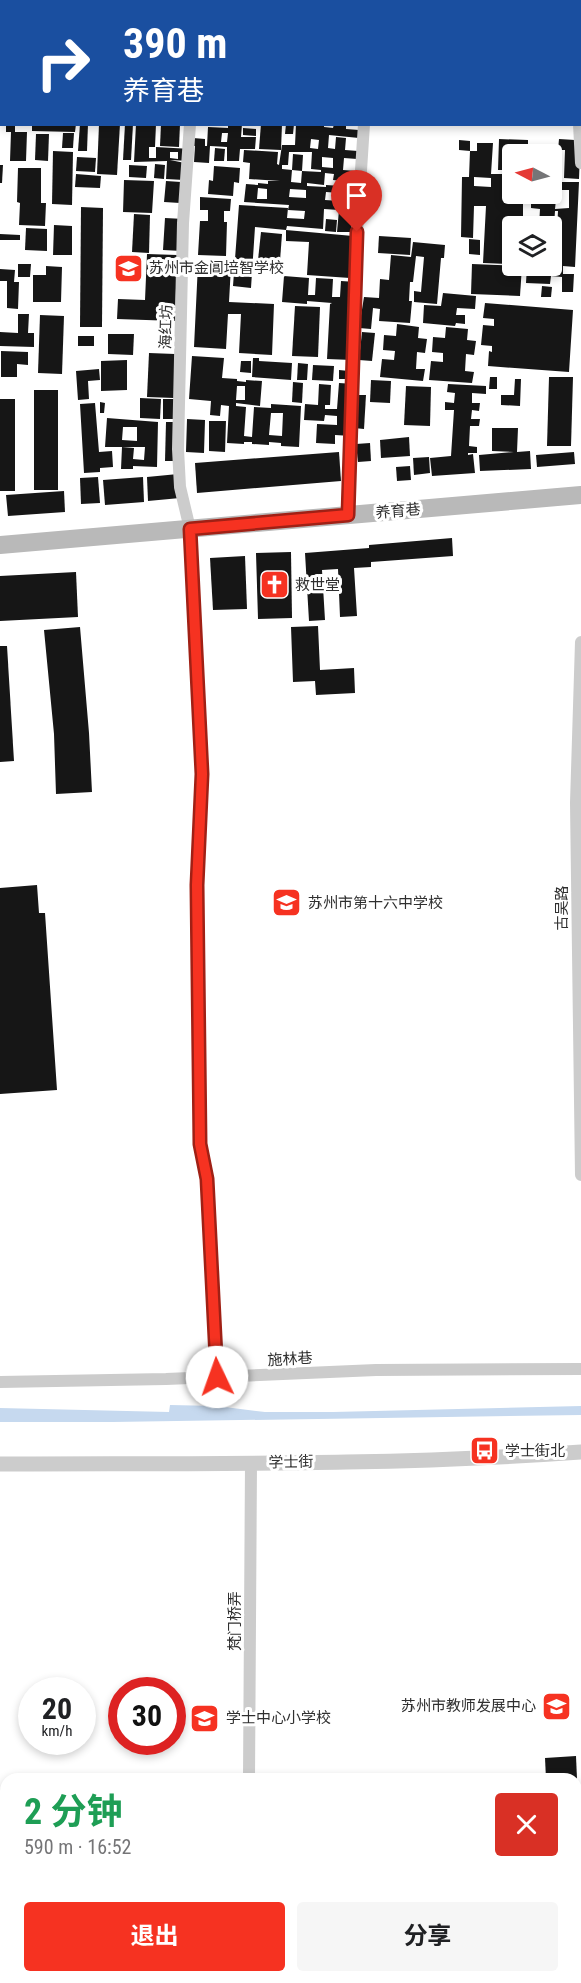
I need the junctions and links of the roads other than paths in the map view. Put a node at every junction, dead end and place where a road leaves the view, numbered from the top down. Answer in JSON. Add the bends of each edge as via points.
{"nodes":[{"id":1,"x":190,"y":126,"type":"edge"},
{"id":2,"x":364,"y":126,"type":"edge"},
{"id":3,"x":579,"y":126,"type":"edge"},
{"id":4,"x":581,"y":163,"type":"edge"},
{"id":5,"x":581,"y":495,"type":"edge"},
{"id":6,"x":348,"y":515,"type":"junction"},
{"id":7,"x":190,"y":529,"type":"junction"},
{"id":8,"x":0,"y":545,"type":"edge"},
{"id":9,"x":581,"y":642,"type":"edge"},
{"id":10,"x":578,"y":803,"type":"edge"},
{"id":11,"x":581,"y":1175,"type":"edge"},
{"id":12,"x":581,"y":1369,"type":"edge"},
{"id":13,"x":217,"y":1377,"type":"junction"},
{"id":14,"x":0,"y":1382,"type":"edge"},
{"id":15,"x":581,"y":1446,"type":"edge"},
{"id":16,"x":581,"y":1452,"type":"edge"},
{"id":17,"x":251,"y":1463,"type":"junction"},
{"id":18,"x":0,"y":1464,"type":"edge"},
{"id":19,"x":249,"y":1773,"type":"edge"}],
"edges":[{"from":1,"to":7,"type":"street","name":"海红坊","via":[[183,223],[178,449],[180,487]]},
{"from":2,"to":6,"type":"street"},
{"from":3,"to":4,"type":"street"},
{"from":5,"to":6,"type":"main road","name":"养育巷"},
{"from":6,"to":7,"type":"main road","name":"养育巷"},
{"from":7,"to":8,"type":"main road","name":"养育巷"},
{"from":7,"to":13,"type":"street","name":"海红坊","via":[[202,774],[197,885],[200,1144],[207,1179]]},
{"from":9,"to":10,"type":"street","name":"古吴路"},
{"from":10,"to":11,"type":"street","name":"古吴路"},
{"from":12,"to":13,"type":"street","name":"施林巷","via":[[376,1370]]},
{"from":13,"to":14,"type":"street","name":"施林巷"},
{"from":15,"to":16,"type":"street"},
{"from":16,"to":17,"type":"street","name":"学士街"},
{"from":17,"to":18,"type":"street","name":"学士街"},
{"from":17,"to":19,"type":"street","name":"梵门桥弄"}]}
